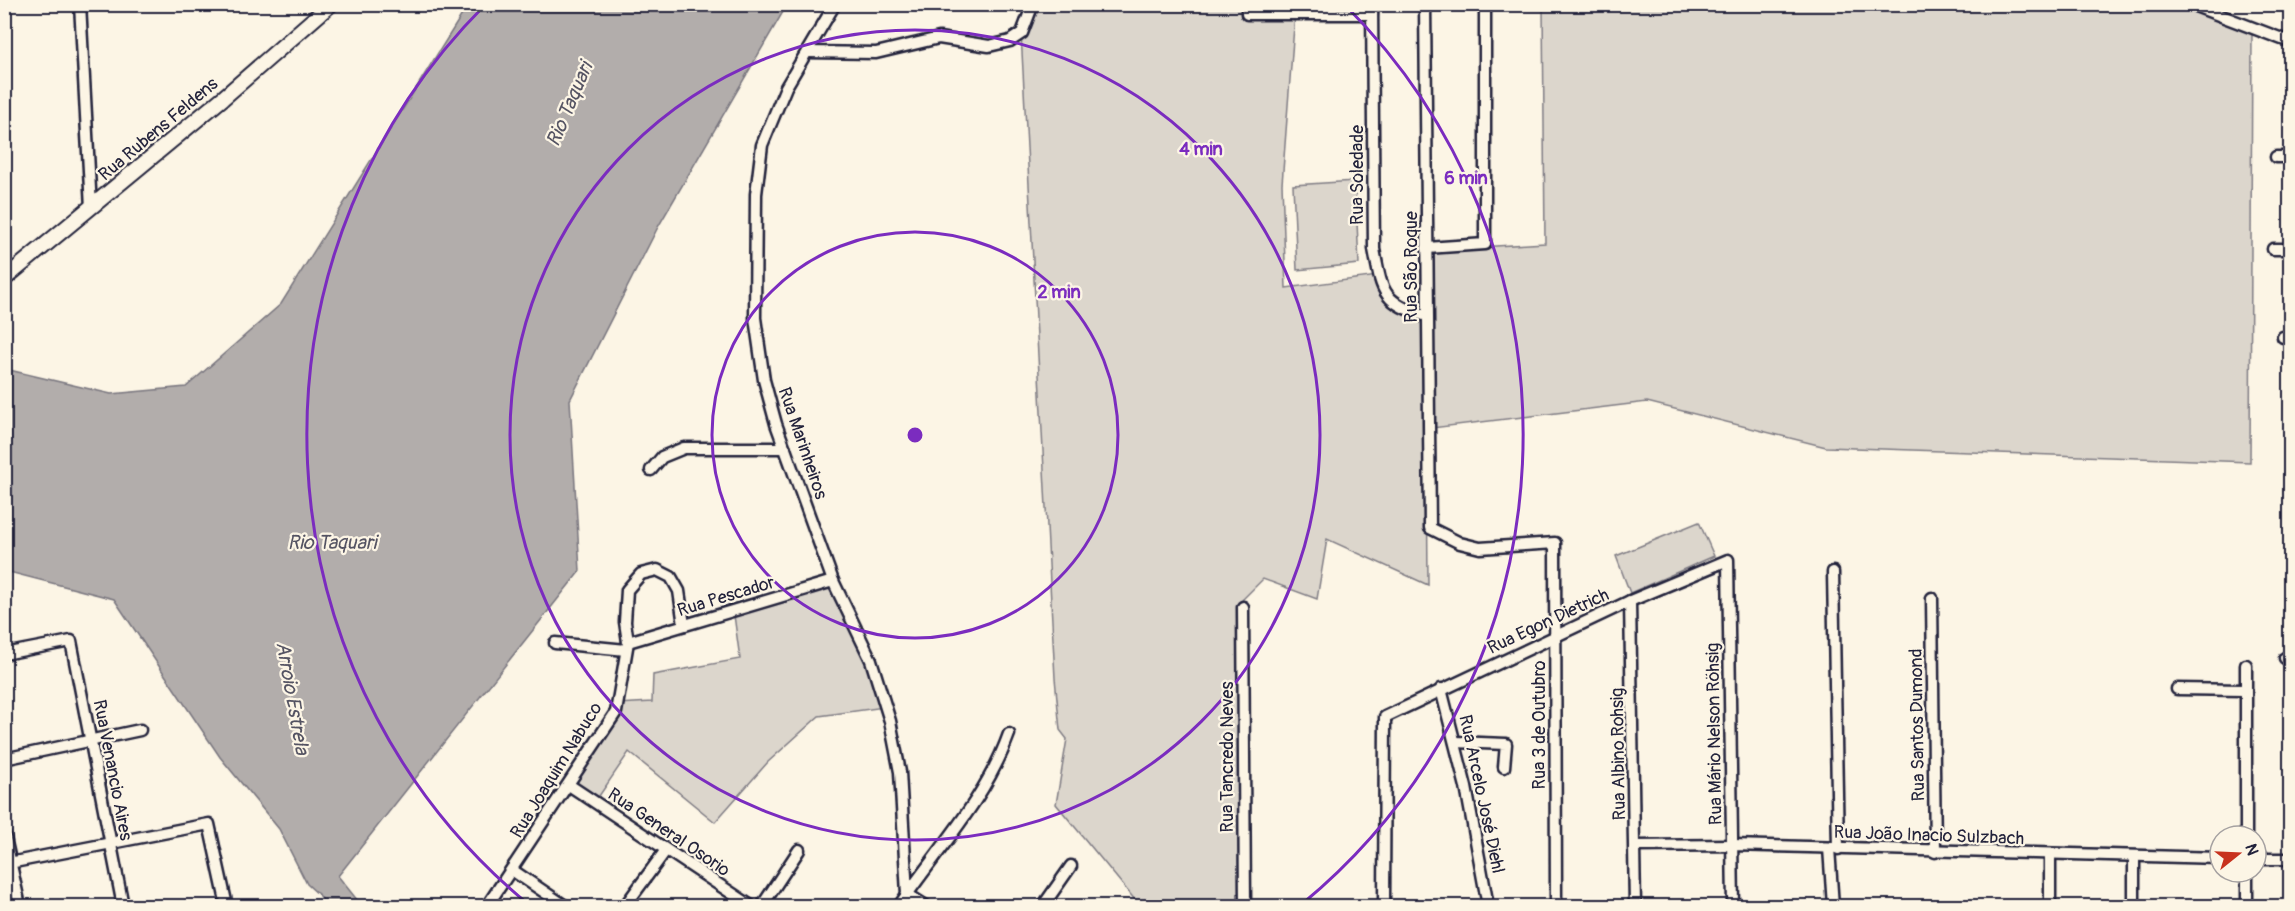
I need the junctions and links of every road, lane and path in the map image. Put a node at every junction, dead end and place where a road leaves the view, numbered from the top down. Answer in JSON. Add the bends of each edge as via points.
{"nodes":[{"id":1,"x":80,"y":4,"type":"edge"},
{"id":2,"x":331,"y":4,"type":"edge"},
{"id":3,"x":835,"y":4,"type":"edge"},
{"id":4,"x":1033,"y":4,"type":"edge"},
{"id":5,"x":1425,"y":4,"type":"edge"},
{"id":6,"x":1485,"y":4,"type":"edge"},
{"id":7,"x":2190,"y":4,"type":"edge"},
{"id":8,"x":1247,"y":9,"type":"edge"},
{"id":9,"x":1372,"y":9,"type":"edge"},
{"id":10,"x":2290,"y":42,"type":"edge"},
{"id":11,"x":807,"y":52,"type":"junction"},
{"id":12,"x":2276,"y":157,"type":"dead end"},
{"id":13,"x":2290,"y":158,"type":"edge"},
{"id":14,"x":91,"y":207,"type":"junction"},
{"id":15,"x":1427,"y":248,"type":"junction"},
{"id":16,"x":2273,"y":249,"type":"dead end"},
{"id":17,"x":2290,"y":249,"type":"edge"},
{"id":18,"x":4,"y":259,"type":"edge"},
{"id":19,"x":7,"y":278,"type":"edge"},
{"id":20,"x":1427,"y":316,"type":"junction"},
{"id":21,"x":785,"y":448,"type":"junction"},
{"id":22,"x":651,"y":470,"type":"dead end"},
{"id":23,"x":1555,"y":543,"type":"joint"},
{"id":24,"x":1728,"y":560,"type":"joint"},
{"id":25,"x":1833,"y":572,"type":"dead end"},
{"id":26,"x":833,"y":581,"type":"junction"},
{"id":27,"x":1932,"y":598,"type":"dead end"},
{"id":28,"x":1630,"y":601,"type":"junction"},
{"id":29,"x":1243,"y":607,"type":"dead end"},
{"id":30,"x":684,"y":625,"type":"junction"},
{"id":31,"x":1555,"y":636,"type":"junction"},
{"id":32,"x":555,"y":643,"type":"dead end"},
{"id":33,"x":627,"y":646,"type":"junction"},
{"id":34,"x":4,"y":654,"type":"edge"},
{"id":35,"x":2246,"y":665,"type":"dead end"},
{"id":36,"x":1441,"y":689,"type":"junction"},
{"id":37,"x":2177,"y":689,"type":"dead end"},
{"id":38,"x":2244,"y":690,"type":"junction"},
{"id":39,"x":140,"y":730,"type":"dead end"},
{"id":40,"x":1009,"y":734,"type":"dead end"},
{"id":41,"x":91,"y":740,"type":"junction"},
{"id":42,"x":1455,"y":742,"type":"junction"},
{"id":43,"x":4,"y":759,"type":"edge"},
{"id":44,"x":1504,"y":767,"type":"dead end"},
{"id":45,"x":568,"y":785,"type":"junction"},
{"id":46,"x":2246,"y":824,"type":"edge"},
{"id":47,"x":4,"y":832,"type":"edge"},
{"id":48,"x":111,"y":843,"type":"junction"},
{"id":49,"x":1732,"y":845,"type":"junction"},
{"id":50,"x":1636,"y":846,"type":"junction"},
{"id":51,"x":1834,"y":848,"type":"junction"},
{"id":52,"x":666,"y":850,"type":"junction"},
{"id":53,"x":799,"y":850,"type":"dead end"},
{"id":54,"x":1935,"y":852,"type":"junction"},
{"id":55,"x":2050,"y":856,"type":"junction"},
{"id":56,"x":2134,"y":857,"type":"junction"},
{"id":57,"x":2208,"y":858,"type":"edge"},
{"id":58,"x":2268,"y":859,"type":"edge"},
{"id":59,"x":2290,"y":859,"type":"edge"},
{"id":60,"x":8,"y":863,"type":"edge"},
{"id":61,"x":1071,"y":867,"type":"dead end"},
{"id":62,"x":512,"y":870,"type":"junction"},
{"id":63,"x":2247,"y":884,"type":"edge"},
{"id":64,"x":908,"y":894,"type":"junction"},
{"id":65,"x":20,"y":906,"type":"edge"},
{"id":66,"x":123,"y":906,"type":"edge"},
{"id":67,"x":227,"y":906,"type":"edge"},
{"id":68,"x":487,"y":906,"type":"edge"},
{"id":69,"x":565,"y":906,"type":"edge"},
{"id":70,"x":625,"y":906,"type":"edge"},
{"id":71,"x":751,"y":906,"type":"edge"},
{"id":72,"x":762,"y":906,"type":"edge"},
{"id":73,"x":899,"y":906,"type":"edge"},
{"id":74,"x":926,"y":906,"type":"edge"},
{"id":75,"x":1043,"y":906,"type":"edge"},
{"id":76,"x":1245,"y":906,"type":"edge"},
{"id":77,"x":1384,"y":906,"type":"edge"},
{"id":78,"x":1488,"y":906,"type":"edge"},
{"id":79,"x":1556,"y":906,"type":"edge"},
{"id":80,"x":1635,"y":906,"type":"edge"},
{"id":81,"x":1732,"y":906,"type":"edge"},
{"id":82,"x":1833,"y":906,"type":"edge"},
{"id":83,"x":2050,"y":906,"type":"edge"},
{"id":84,"x":2134,"y":906,"type":"edge"},
{"id":85,"x":2247,"y":906,"type":"edge"}],
"edges":[{"from":1,"to":14,"type":"street"},
{"from":2,"to":14,"type":"main road","name":"Rua Rubens Feldens"},
{"from":3,"to":11,"type":"street","name":"Rua Marinheiros"},
{"from":4,"to":11,"type":"street","via":[[1022,33],[1010,41],[988,46],[939,38],[876,53]]},
{"from":5,"to":15,"type":"street","name":"Rua São Roque"},
{"from":6,"to":15,"type":"street","via":[[1485,243]]},
{"from":7,"to":10,"type":"street"},
{"from":8,"to":9,"type":"street"},
{"from":9,"to":20,"type":"street","name":"Rua Soledade","via":[[1374,249],[1382,288],[1400,308]]},
{"from":11,"to":21,"type":"street","name":"Rua Marinheiros","via":[[786,87],[762,145],[756,194],[755,318],[759,356]]},
{"from":12,"to":13,"type":"street"},
{"from":14,"to":19,"type":"main road","name":"Rua Rubens Feldens"},
{"from":15,"to":20,"type":"street","name":"Rua São Roque"},
{"from":16,"to":17,"type":"street"},
{"from":18,"to":19,"type":"street"},
{"from":20,"to":23,"type":"street","name":"Rua São Roque","via":[[1430,528],[1480,548]]},
{"from":21,"to":22,"type":"street","via":[[684,448],[662,457]]},
{"from":21,"to":26,"type":"street","name":"Rua Marinheiros"},
{"from":23,"to":31,"type":"street","name":"Rua 3 de Outubro"},
{"from":24,"to":28,"type":"street","name":"Rua Egon Dietrich"},
{"from":24,"to":49,"type":"street","name":"Rua Mário Nelson Röhsig"},
{"from":25,"to":51,"type":"street"},
{"from":26,"to":30,"type":"street","name":"Rua Pescador"},
{"from":26,"to":64,"type":"street","name":"Rua Marinheiros","via":[[871,660],[890,721],[900,772]]},
{"from":27,"to":54,"type":"street","name":"Rua Santos Dumond"},
{"from":28,"to":31,"type":"street","name":"Rua Egon Dietrich"},
{"from":28,"to":50,"type":"street","name":"Rua Albino Rohsig"},
{"from":29,"to":76,"type":"street","name":"Rua Tancredo Neves"},
{"from":30,"to":33,"type":"street","name":"Rua Pescador"},
{"from":30,"to":33,"type":"street","name":"Rua Joaquim Nabuco","via":[[679,591],[671,577],[657,570],[641,574],[627,590]]},
{"from":31,"to":36,"type":"street","name":"Rua Egon Dietrich"},
{"from":31,"to":79,"type":"street","name":"Rua 3 de Outubro"},
{"from":32,"to":33,"type":"street"},
{"from":33,"to":45,"type":"street","name":"Rua Joaquim Nabuco","via":[[616,712]]},
{"from":34,"to":41,"type":"street","name":"Rua Venancio Aires","via":[[71,641]]},
{"from":35,"to":38,"type":"street"},
{"from":36,"to":42,"type":"street","name":"Rua Arcelo José Diehl"},
{"from":36,"to":77,"type":"street","name":"Rua Egon Dietrich","via":[[1384,717]]},
{"from":37,"to":38,"type":"street"},
{"from":38,"to":46,"type":"street"},
{"from":39,"to":41,"type":"street"},
{"from":40,"to":64,"type":"street","via":[[966,815]]},
{"from":41,"to":43,"type":"street"},
{"from":41,"to":48,"type":"street","name":"Rua Venancio Aires"},
{"from":42,"to":44,"type":"street","via":[[1506,744]]},
{"from":42,"to":78,"type":"street","name":"Rua Arcelo José Diehl"},
{"from":45,"to":52,"type":"street","name":"Rua General Osorio"},
{"from":45,"to":62,"type":"street","name":"Rua Joaquim Nabuco"},
{"from":47,"to":60,"type":"street"},
{"from":48,"to":60,"type":"street"},
{"from":48,"to":66,"type":"street","name":"Rua Venancio Aires"},
{"from":48,"to":67,"type":"street","via":[[209,824]]},
{"from":49,"to":50,"type":"street","name":"Rua João Inacio Sulzbach"},
{"from":49,"to":51,"type":"street","name":"Rua João Inacio Sulzbach"},
{"from":49,"to":81,"type":"street","name":"Rua Mário Nelson Röhsig"},
{"from":50,"to":80,"type":"street","name":"Rua Albino Rohsig"},
{"from":51,"to":54,"type":"street","name":"Rua João Inacio Sulzbach"},
{"from":51,"to":82,"type":"street"},
{"from":52,"to":70,"type":"street"},
{"from":52,"to":71,"type":"street","name":"Rua General Osorio"},
{"from":53,"to":72,"type":"street"},
{"from":54,"to":55,"type":"street","name":"Rua João Inacio Sulzbach"},
{"from":55,"to":56,"type":"street","name":"Rua João Inacio Sulzbach"},
{"from":55,"to":83,"type":"street"},
{"from":56,"to":57,"type":"street","name":"Rua João Inacio Sulzbach"},
{"from":56,"to":84,"type":"street"},
{"from":58,"to":59,"type":"street"},
{"from":60,"to":65,"type":"street"},
{"from":61,"to":75,"type":"street"},
{"from":62,"to":68,"type":"street","name":"Rua Joaquim Nabuco"},
{"from":62,"to":69,"type":"street"},
{"from":63,"to":85,"type":"street"},
{"from":64,"to":73,"type":"street"},
{"from":64,"to":74,"type":"street"}]}
